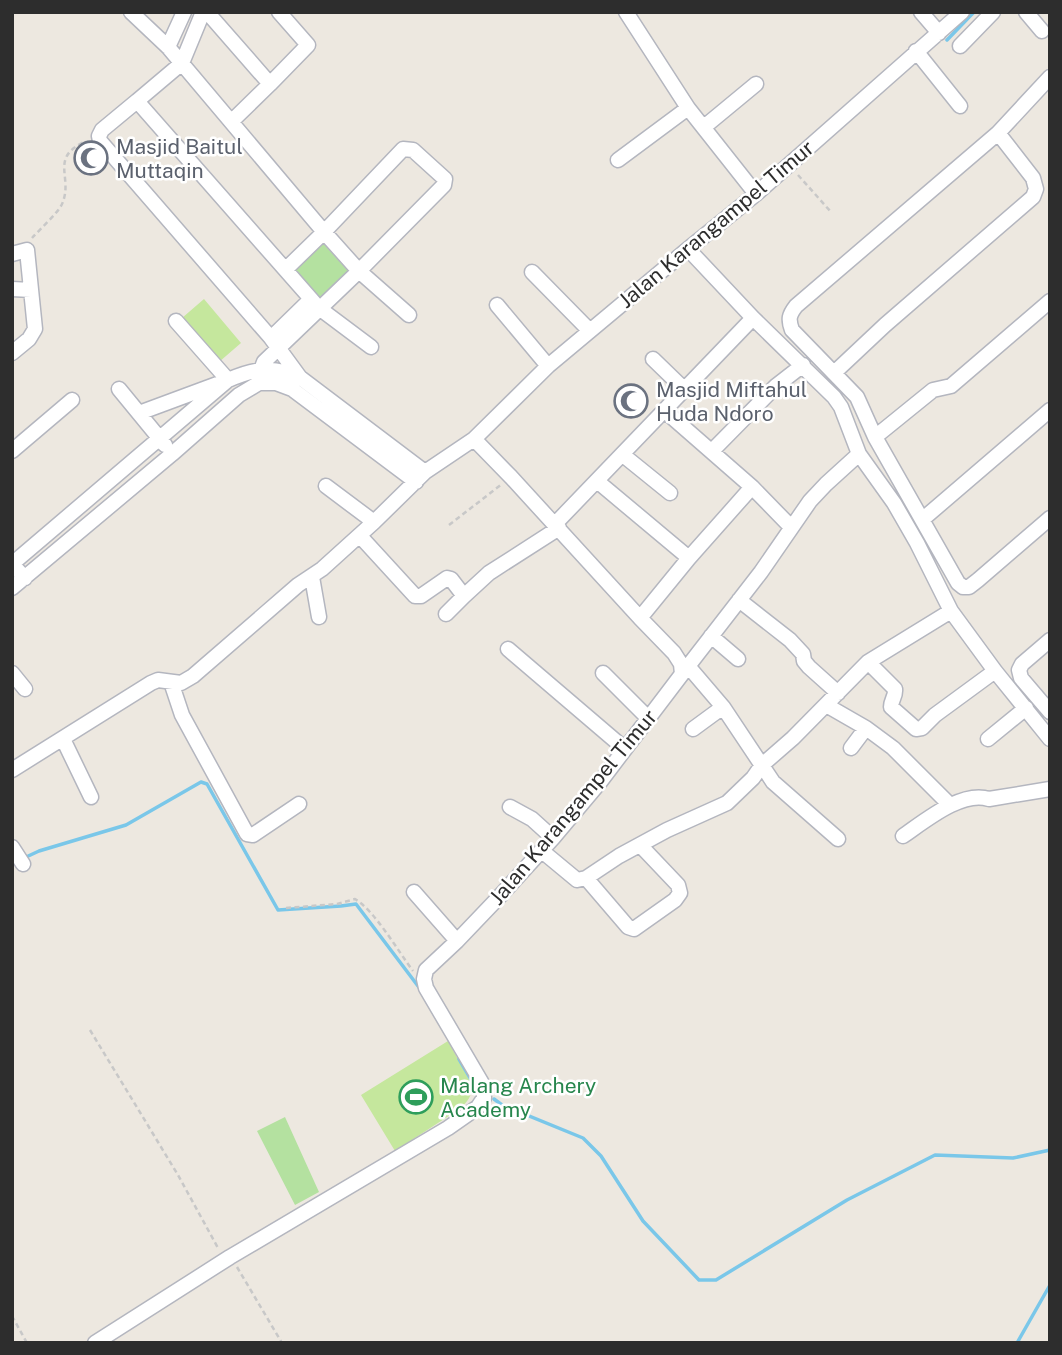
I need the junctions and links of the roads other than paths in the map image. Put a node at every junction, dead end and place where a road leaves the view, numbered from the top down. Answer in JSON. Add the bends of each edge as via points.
{"nodes":[{"id":1,"x":131,"y":12,"type":"edge"},
{"id":2,"x":184,"y":12,"type":"edge"},
{"id":3,"x":205,"y":12,"type":"edge"},
{"id":4,"x":279,"y":12,"type":"edge"},
{"id":5,"x":626,"y":12,"type":"edge"},
{"id":6,"x":921,"y":12,"type":"edge"},
{"id":7,"x":962,"y":12,"type":"edge"},
{"id":8,"x":993,"y":12,"type":"edge"},
{"id":9,"x":1026,"y":12,"type":"edge"},
{"id":10,"x":1042,"y":31,"type":"dead end"},
{"id":11,"x":939,"y":33,"type":"junction"},
{"id":12,"x":960,"y":46,"type":"dead end"},
{"id":13,"x":169,"y":47,"type":"junction"},
{"id":14,"x":916,"y":51,"type":"junction"},
{"id":15,"x":182,"y":63,"type":"junction"},
{"id":16,"x":1050,"y":77,"type":"edge"},
{"id":17,"x":270,"y":84,"type":"junction"},
{"id":18,"x":756,"y":84,"type":"dead end"},
{"id":19,"x":137,"y":100,"type":"junction"},
{"id":20,"x":961,"y":106,"type":"dead end"},
{"id":21,"x":688,"y":107,"type":"junction"},
{"id":22,"x":232,"y":121,"type":"junction"},
{"id":23,"x":704,"y":127,"type":"junction"},
{"id":24,"x":998,"y":133,"type":"junction"},
{"id":25,"x":618,"y":160,"type":"dead end"},
{"id":26,"x":756,"y":194,"type":"junction"},
{"id":27,"x":324,"y":232,"type":"junction"},
{"id":28,"x":688,"y":249,"type":"junction"},
{"id":29,"x":19,"y":252,"type":"edge"},
{"id":30,"x":286,"y":269,"type":"junction"},
{"id":31,"x":359,"y":271,"type":"junction"},
{"id":32,"x":532,"y":272,"type":"dead end"},
{"id":33,"x":12,"y":289,"type":"edge"},
{"id":34,"x":31,"y":290,"type":"junction"},
{"id":35,"x":1050,"y":301,"type":"edge"},
{"id":36,"x":315,"y":303,"type":"junction"},
{"id":37,"x":497,"y":305,"type":"dead end"},
{"id":38,"x":409,"y":315,"type":"dead end"},
{"id":39,"x":753,"y":318,"type":"junction"},
{"id":40,"x":176,"y":321,"type":"dead end"},
{"id":41,"x":35,"y":326,"type":"junction"},
{"id":42,"x":589,"y":330,"type":"junction"},
{"id":43,"x":12,"y":342,"type":"edge"},
{"id":44,"x":275,"y":343,"type":"junction"},
{"id":45,"x":371,"y":347,"type":"dead end"},
{"id":46,"x":12,"y":353,"type":"edge"},
{"id":47,"x":653,"y":359,"type":"dead end"},
{"id":48,"x":803,"y":365,"type":"junction"},
{"id":49,"x":548,"y":366,"type":"junction"},
{"id":50,"x":835,"y":372,"type":"junction"},
{"id":51,"x":260,"y":376,"type":"junction"},
{"id":52,"x":302,"y":379,"type":"junction"},
{"id":53,"x":228,"y":380,"type":"junction"},
{"id":54,"x":119,"y":389,"type":"dead end"},
{"id":55,"x":685,"y":390,"type":"junction"},
{"id":56,"x":72,"y":400,"type":"dead end"},
{"id":57,"x":1050,"y":410,"type":"edge"},
{"id":58,"x":665,"y":411,"type":"junction"},
{"id":59,"x":139,"y":412,"type":"junction"},
{"id":60,"x":874,"y":437,"type":"junction"},
{"id":61,"x":160,"y":439,"type":"junction"},
{"id":62,"x":474,"y":439,"type":"junction"},
{"id":63,"x":12,"y":451,"type":"edge"},
{"id":64,"x":712,"y":451,"type":"junction"},
{"id":65,"x":172,"y":454,"type":"junction"},
{"id":66,"x":859,"y":454,"type":"junction"},
{"id":67,"x":623,"y":455,"type":"junction"},
{"id":68,"x":420,"y":477,"type":"junction"},
{"id":69,"x":597,"y":481,"type":"junction"},
{"id":70,"x":326,"y":486,"type":"dead end"},
{"id":71,"x":752,"y":487,"type":"junction"},
{"id":72,"x":670,"y":493,"type":"dead end"},
{"id":73,"x":1050,"y":518,"type":"edge"},
{"id":74,"x":923,"y":519,"type":"junction"},
{"id":75,"x":374,"y":522,"type":"junction"},
{"id":76,"x":557,"y":526,"type":"junction"},
{"id":77,"x":791,"y":527,"type":"junction"},
{"id":78,"x":360,"y":536,"type":"junction"},
{"id":79,"x":689,"y":558,"type":"junction"},
{"id":80,"x":12,"y":564,"type":"edge"},
{"id":81,"x":312,"y":577,"type":"junction"},
{"id":82,"x":25,"y":578,"type":"junction"},
{"id":83,"x":12,"y":588,"type":"edge"},
{"id":84,"x":464,"y":596,"type":"junction"},
{"id":85,"x":739,"y":600,"type":"junction"},
{"id":86,"x":951,"y":611,"type":"junction"},
{"id":87,"x":446,"y":614,"type":"dead end"},
{"id":88,"x":319,"y":617,"type":"dead end"},
{"id":89,"x":639,"y":618,"type":"junction"},
{"id":90,"x":711,"y":636,"type":"junction"},
{"id":91,"x":1050,"y":640,"type":"edge"},
{"id":92,"x":508,"y":649,"type":"dead end"},
{"id":93,"x":738,"y":659,"type":"dead end"},
{"id":94,"x":868,"y":662,"type":"junction"},
{"id":95,"x":685,"y":670,"type":"junction"},
{"id":96,"x":995,"y":671,"type":"junction"},
{"id":97,"x":12,"y":673,"type":"edge"},
{"id":98,"x":603,"y":673,"type":"dead end"},
{"id":99,"x":171,"y":682,"type":"junction"},
{"id":100,"x":25,"y":689,"type":"dead end"},
{"id":101,"x":838,"y":692,"type":"junction"},
{"id":102,"x":826,"y":705,"type":"junction"},
{"id":103,"x":723,"y":707,"type":"junction"},
{"id":104,"x":1026,"y":708,"type":"junction"},
{"id":105,"x":1050,"y":712,"type":"edge"},
{"id":106,"x":648,"y":718,"type":"junction"},
{"id":107,"x":866,"y":728,"type":"junction"},
{"id":108,"x":693,"y":729,"type":"dead end"},
{"id":109,"x":63,"y":739,"type":"junction"},
{"id":110,"x":988,"y":739,"type":"dead end"},
{"id":111,"x":1050,"y":739,"type":"edge"},
{"id":112,"x":851,"y":748,"type":"dead end"},
{"id":113,"x":625,"y":749,"type":"junction"},
{"id":114,"x":762,"y":765,"type":"junction"},
{"id":115,"x":12,"y":771,"type":"edge"},
{"id":116,"x":1050,"y":789,"type":"edge"},
{"id":117,"x":92,"y":797,"type":"dead end"},
{"id":118,"x":299,"y":804,"type":"dead end"},
{"id":119,"x":950,"y":805,"type":"junction"},
{"id":120,"x":510,"y":807,"type":"dead end"},
{"id":121,"x":904,"y":836,"type":"dead end"},
{"id":122,"x":553,"y":838,"type":"junction"},
{"id":123,"x":838,"y":839,"type":"dead end"},
{"id":124,"x":640,"y":845,"type":"junction"},
{"id":125,"x":542,"y":851,"type":"junction"},
{"id":126,"x":586,"y":878,"type":"junction"},
{"id":127,"x":414,"y":892,"type":"dead end"},
{"id":128,"x":457,"y":941,"type":"junction"},
{"id":129,"x":95,"y":1343,"type":"edge"}],
"edges":[{"from":1,"to":13,"type":"street"},
{"from":2,"to":13,"type":"street"},
{"from":3,"to":15,"type":"street"},
{"from":3,"to":17,"type":"street"},
{"from":4,"to":17,"type":"street","via":[[308,45]]},
{"from":5,"to":21,"type":"street"},
{"from":6,"to":11,"type":"street"},
{"from":7,"to":11,"type":"street","name":"Jalan Karangampel Timur"},
{"from":8,"to":12,"type":"street"},
{"from":9,"to":10,"type":"street"},
{"from":11,"to":14,"type":"street","name":"Jalan Karangampel Timur"},
{"from":13,"to":15,"type":"street"},
{"from":14,"to":20,"type":"street"},
{"from":14,"to":26,"type":"street","name":"Jalan Karangampel Timur"},
{"from":15,"to":19,"type":"street"},
{"from":15,"to":22,"type":"street"},
{"from":16,"to":24,"type":"street"},
{"from":17,"to":22,"type":"street"},
{"from":18,"to":23,"type":"street"},
{"from":19,"to":30,"type":"street"},
{"from":19,"to":44,"type":"street","via":[[102,130],[100,141]]},
{"from":21,"to":23,"type":"street"},
{"from":21,"to":25,"type":"street"},
{"from":22,"to":27,"type":"street"},
{"from":23,"to":26,"type":"street"},
{"from":24,"to":50,"type":"street","via":[[1032,178],[1037,189],[1033,197]]},
{"from":24,"to":50,"type":"street","via":[[790,314],[792,330]]},
{"from":26,"to":28,"type":"street","name":"Jalan Karangampel Timur"},
{"from":27,"to":30,"type":"street"},
{"from":27,"to":31,"type":"street"},
{"from":27,"to":31,"type":"street","via":[[403,149],[413,150],[443,176],[444,185]]},
{"from":28,"to":39,"type":"street"},
{"from":28,"to":42,"type":"street","name":"Jalan Karangampel Timur"},
{"from":29,"to":34,"type":"street"},
{"from":30,"to":36,"type":"street"},
{"from":31,"to":36,"type":"street"},
{"from":31,"to":38,"type":"street"},
{"from":32,"to":42,"type":"street"},
{"from":33,"to":34,"type":"street"},
{"from":34,"to":41,"type":"street"},
{"from":35,"to":60,"type":"street","via":[[951,386],[933,390]]},
{"from":36,"to":44,"type":"street"},
{"from":36,"to":45,"type":"street"},
{"from":37,"to":49,"type":"street"},
{"from":39,"to":48,"type":"street"},
{"from":39,"to":55,"type":"street"},
{"from":40,"to":53,"type":"street"},
{"from":41,"to":43,"type":"street"},
{"from":41,"to":46,"type":"street","via":[[33,335]]},
{"from":42,"to":49,"type":"street","name":"Jalan Karangampel Timur"},
{"from":44,"to":51,"type":"street"},
{"from":44,"to":52,"type":"street"},
{"from":47,"to":55,"type":"street"},
{"from":48,"to":64,"type":"street"},
{"from":48,"to":66,"type":"street","via":[[841,407]]},
{"from":49,"to":62,"type":"street","name":"Jalan Karangampel Timur"},
{"from":50,"to":60,"type":"street","via":[[858,397]]},
{"from":51,"to":52,"type":"street","via":[[278,370]]},
{"from":51,"to":53,"type":"street","via":[[242,373]]},
{"from":51,"to":65,"type":"street"},
{"from":51,"to":68,"type":"street","via":[[292,388]]},
{"from":52,"to":68,"type":"street"},
{"from":53,"to":59,"type":"street"},
{"from":53,"to":61,"type":"street"},
{"from":54,"to":59,"type":"street"},
{"from":55,"to":58,"type":"street"},
{"from":56,"to":63,"type":"street"},
{"from":57,"to":74,"type":"street"},
{"from":58,"to":64,"type":"street"},
{"from":58,"to":67,"type":"street"},
{"from":59,"to":61,"type":"street"},
{"from":60,"to":74,"type":"street"},
{"from":61,"to":65,"type":"street"},
{"from":61,"to":80,"type":"street"},
{"from":62,"to":68,"type":"street","name":"Jalan Karangampel Timur"},
{"from":62,"to":76,"type":"street"},
{"from":64,"to":71,"type":"street"},
{"from":65,"to":82,"type":"street"},
{"from":66,"to":77,"type":"street","name":"Jalan Karangampel Timur","via":[[810,501]]},
{"from":66,"to":86,"type":"street","via":[[894,503]]},
{"from":67,"to":69,"type":"street"},
{"from":67,"to":72,"type":"street"},
{"from":68,"to":75,"type":"street","name":"Jalan Karangampel Timur"},
{"from":69,"to":76,"type":"street"},
{"from":69,"to":79,"type":"street"},
{"from":70,"to":75,"type":"street"},
{"from":71,"to":77,"type":"street"},
{"from":71,"to":79,"type":"street"},
{"from":73,"to":74,"type":"street","via":[[970,587],[958,583]]},
{"from":75,"to":78,"type":"street","name":"Jalan Karangampel Timur"},
{"from":76,"to":84,"type":"street"},
{"from":76,"to":89,"type":"street"},
{"from":77,"to":85,"type":"street","name":"Jalan Karangampel Timur"},
{"from":78,"to":81,"type":"street","name":"Jalan Karangampel Timur"},
{"from":78,"to":84,"type":"street","via":[[415,596],[447,578]]},
{"from":79,"to":89,"type":"street"},
{"from":80,"to":82,"type":"street"},
{"from":81,"to":88,"type":"street"},
{"from":81,"to":99,"type":"street","name":"Jalan Karangampel Timur","via":[[204,668],[181,683]]},
{"from":82,"to":83,"type":"street"},
{"from":84,"to":87,"type":"street"},
{"from":85,"to":90,"type":"street","name":"Jalan Karangampel Timur"},
{"from":85,"to":101,"type":"street","via":[[790,640],[809,667]]},
{"from":86,"to":94,"type":"street"},
{"from":86,"to":96,"type":"street"},
{"from":89,"to":95,"type":"street"},
{"from":90,"to":93,"type":"street"},
{"from":90,"to":95,"type":"street","name":"Jalan Karangampel Timur"},
{"from":91,"to":105,"type":"street","via":[[1019,670]]},
{"from":92,"to":113,"type":"street"},
{"from":94,"to":96,"type":"street","via":[[895,689],[891,707],[916,729]]},
{"from":94,"to":101,"type":"street"},
{"from":95,"to":103,"type":"street"},
{"from":95,"to":106,"type":"street","name":"Jalan Karangampel Timur"},
{"from":96,"to":104,"type":"street"},
{"from":97,"to":100,"type":"street"},
{"from":98,"to":106,"type":"street"},
{"from":99,"to":109,"type":"street","name":"Jalan Karangampel Timur","via":[[151,683]]},
{"from":99,"to":118,"type":"street","via":[[182,715],[247,834],[253,835]]},
{"from":101,"to":102,"type":"street"},
{"from":102,"to":107,"type":"street"},
{"from":102,"to":114,"type":"street"},
{"from":103,"to":108,"type":"street"},
{"from":103,"to":114,"type":"street"},
{"from":104,"to":110,"type":"street"},
{"from":104,"to":111,"type":"street"},
{"from":106,"to":113,"type":"street","name":"Jalan Karangampel Timur"},
{"from":107,"to":112,"type":"street"},
{"from":107,"to":119,"type":"street","via":[[893,748]]},
{"from":109,"to":115,"type":"street","name":"Jalan Karangampel Timur"},
{"from":109,"to":117,"type":"street"},
{"from":113,"to":122,"type":"street","name":"Jalan Karangampel Timur"},
{"from":114,"to":123,"type":"street","via":[[773,782]]},
{"from":114,"to":124,"type":"street","via":[[727,803]]},
{"from":116,"to":119,"type":"street","via":[[989,799],[979,796]]},
{"from":119,"to":121,"type":"street"},
{"from":120,"to":122,"type":"street"},
{"from":122,"to":125,"type":"street","name":"Jalan Karangampel Timur"},
{"from":124,"to":126,"type":"street"},
{"from":124,"to":126,"type":"street","via":[[680,892],[634,929]]},
{"from":125,"to":126,"type":"street","via":[[574,879]]},
{"from":125,"to":128,"type":"street","name":"Jalan Karangampel Timur"},
{"from":127,"to":128,"type":"street"},
{"from":128,"to":129,"type":"street","name":"Jalan Karangampel Timur","via":[[426,970],[424,979],[483,1085],[484,1098],[478,1107]]}]}
